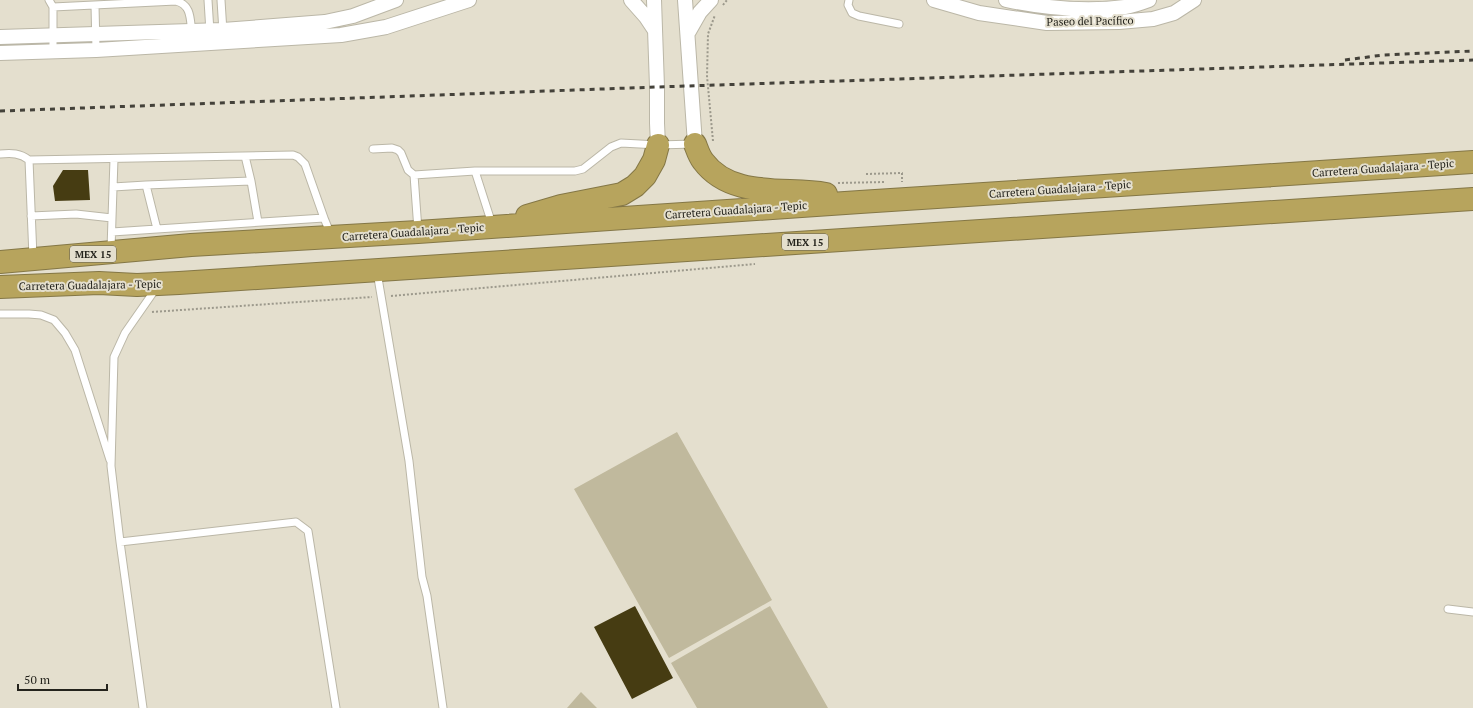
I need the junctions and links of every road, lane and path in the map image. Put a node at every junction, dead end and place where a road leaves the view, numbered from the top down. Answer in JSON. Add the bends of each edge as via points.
{"nodes":[{"id":1,"x":49,"y":0,"type":"edge"},
{"id":2,"x":208,"y":0,"type":"edge"},
{"id":3,"x":221,"y":0,"type":"edge"},
{"id":4,"x":396,"y":0,"type":"edge"},
{"id":5,"x":469,"y":0,"type":"edge"},
{"id":6,"x":631,"y":0,"type":"edge"},
{"id":7,"x":664,"y":0,"type":"edge"},
{"id":8,"x":675,"y":0,"type":"edge"},
{"id":9,"x":711,"y":0,"type":"edge"},
{"id":10,"x":727,"y":0,"type":"edge"},
{"id":11,"x":849,"y":0,"type":"edge"},
{"id":12,"x":934,"y":0,"type":"edge"},
{"id":13,"x":1006,"y":0,"type":"edge"},
{"id":14,"x":1149,"y":0,"type":"edge"},
{"id":15,"x":1188,"y":2,"type":"edge"},
{"id":16,"x":95,"y":5,"type":"junction"},
{"id":17,"x":685,"y":6,"type":"edge"},
{"id":18,"x":53,"y":7,"type":"junction"},
{"id":19,"x":654,"y":7,"type":"edge"},
{"id":20,"x":899,"y":24,"type":"dead end"},
{"id":21,"x":654,"y":29,"type":"junction"},
{"id":22,"x":688,"y":33,"type":"junction"},
{"id":23,"x":96,"y":34,"type":"junction"},
{"id":24,"x":53,"y":36,"type":"junction"},
{"id":25,"x":0,"y":37,"type":"edge"},
{"id":26,"x":217,"y":37,"type":"junction"},
{"id":27,"x":192,"y":38,"type":"junction"},
{"id":28,"x":96,"y":50,"type":"junction"},
{"id":29,"x":53,"y":51,"type":"junction"},
{"id":30,"x":0,"y":53,"type":"edge"},
{"id":31,"x":658,"y":145,"type":"junction"},
{"id":32,"x":704,"y":145,"type":"junction"},
{"id":33,"x":373,"y":149,"type":"dead end"},
{"id":34,"x":0,"y":154,"type":"edge"},
{"id":35,"x":245,"y":156,"type":"junction"},
{"id":36,"x":114,"y":159,"type":"junction"},
{"id":37,"x":30,"y":160,"type":"junction"},
{"id":38,"x":1473,"y":162,"type":"edge"},
{"id":39,"x":475,"y":171,"type":"junction"},
{"id":40,"x":866,"y":174,"type":"dead end"},
{"id":41,"x":414,"y":175,"type":"junction"},
{"id":42,"x":251,"y":182,"type":"junction"},
{"id":43,"x":888,"y":182,"type":"dead end"},
{"id":44,"x":895,"y":182,"type":"dead end"},
{"id":45,"x":834,"y":183,"type":"dead end"},
{"id":46,"x":146,"y":185,"type":"junction"},
{"id":47,"x":113,"y":187,"type":"junction"},
{"id":48,"x":1473,"y":200,"type":"edge"},
{"id":49,"x":860,"y":202,"type":"junction"},
{"id":50,"x":32,"y":216,"type":"junction"},
{"id":51,"x":112,"y":218,"type":"junction"},
{"id":52,"x":324,"y":218,"type":"junction"},
{"id":53,"x":258,"y":222,"type":"junction"},
{"id":54,"x":498,"y":227,"type":"junction"},
{"id":55,"x":157,"y":229,"type":"junction"},
{"id":56,"x":418,"y":232,"type":"junction"},
{"id":57,"x":332,"y":238,"type":"junction"},
{"id":58,"x":111,"y":242,"type":"junction"},
{"id":59,"x":0,"y":249,"type":"edge"},
{"id":60,"x":33,"y":254,"type":"junction"},
{"id":61,"x":0,"y":262,"type":"edge"},
{"id":62,"x":762,"y":263,"type":"dead end"},
{"id":63,"x":376,"y":269,"type":"junction"},
{"id":64,"x":160,"y":284,"type":"junction"},
{"id":65,"x":137,"y":285,"type":"junction"},
{"id":66,"x":0,"y":287,"type":"edge"},
{"id":67,"x":381,"y":296,"type":"junction"},
{"id":68,"x":0,"y":299,"type":"edge"},
{"id":69,"x":152,"y":312,"type":"dead end"},
{"id":70,"x":0,"y":314,"type":"edge"},
{"id":71,"x":111,"y":466,"type":"junction"},
{"id":72,"x":120,"y":542,"type":"junction"},
{"id":73,"x":1448,"y":610,"type":"dead end"},
{"id":74,"x":1473,"y":612,"type":"edge"},
{"id":75,"x":143,"y":708,"type":"edge"},
{"id":76,"x":336,"y":708,"type":"edge"},
{"id":77,"x":443,"y":708,"type":"edge"}],
"edges":[{"from":1,"to":18,"type":"lane"},
{"from":2,"to":26,"type":"lane"},
{"from":3,"to":26,"type":"lane"},
{"from":4,"to":26,"type":"street","via":[[353,16],[325,22]]},
{"from":5,"to":26,"type":"street","via":[[386,28],[341,35]]},
{"from":6,"to":21,"type":"street"},
{"from":7,"to":19,"type":"street"},
{"from":8,"to":17,"type":"street"},
{"from":9,"to":22,"type":"street","via":[[700,12]]},
{"from":10,"to":32,"type":"path","via":[[715,15],[708,34]]},
{"from":11,"to":20,"type":"lane","via":[[848,5],[852,13]]},
{"from":12,"to":15,"type":"street","name":"Paseo del Pacífico","via":[[979,13],[1047,23],[1153,20],[1174,13]]},
{"from":13,"to":14,"type":"street","name":"Paseo del Pacífico","via":[[1034,6],[1080,9],[1126,7]]},
{"from":16,"to":18,"type":"lane"},
{"from":16,"to":23,"type":"lane"},
{"from":16,"to":27,"type":"lane","via":[[176,1],[183,3],[189,14]]},
{"from":17,"to":22,"type":"street"},
{"from":18,"to":24,"type":"lane"},
{"from":19,"to":21,"type":"street"},
{"from":21,"to":31,"type":"street"},
{"from":22,"to":32,"type":"street"},
{"from":23,"to":24,"type":"street"},
{"from":23,"to":27,"type":"street"},
{"from":23,"to":28,"type":"lane"},
{"from":24,"to":25,"type":"street"},
{"from":24,"to":29,"type":"lane"},
{"from":26,"to":27,"type":"street"},
{"from":27,"to":28,"type":"street"},
{"from":28,"to":29,"type":"street"},
{"from":29,"to":30,"type":"street"},
{"from":31,"to":32,"type":"lane"},
{"from":31,"to":39,"type":"lane","via":[[621,143],[611,147],[583,169],[575,171]]},
{"from":31,"to":54,"type":"highway","via":[[654,160],[645,176],[622,194],[562,206]]},
{"from":32,"to":49,"type":"highway","via":[[702,160],[718,176],[750,189],[811,191]]},
{"from":33,"to":41,"type":"lane","via":[[398,150],[408,170]]},
{"from":34,"to":37,"type":"lane","via":[[23,155]]},
{"from":35,"to":36,"type":"lane"},
{"from":35,"to":42,"type":"lane"},
{"from":35,"to":52,"type":"lane","via":[[298,157],[305,164]]},
{"from":36,"to":37,"type":"lane"},
{"from":36,"to":47,"type":"lane"},
{"from":37,"to":50,"type":"lane"},
{"from":38,"to":49,"type":"highway","name":"Carretera Guadalajara - Tepic","number":"MEX 15"},
{"from":39,"to":41,"type":"lane"},
{"from":39,"to":54,"type":"lane"},
{"from":40,"to":44,"type":"path","via":[[902,173],[903,182]]},
{"from":41,"to":56,"type":"lane"},
{"from":42,"to":46,"type":"lane"},
{"from":42,"to":53,"type":"lane"},
{"from":43,"to":45,"type":"path"},
{"from":46,"to":47,"type":"lane"},
{"from":46,"to":55,"type":"lane"},
{"from":47,"to":51,"type":"lane"},
{"from":48,"to":63,"type":"highway","name":"Carretera Guadalajara - Tepic","number":"MEX 15"},
{"from":49,"to":54,"type":"highway","name":"Carretera Guadalajara - Tepic","number":"MEX 15"},
{"from":50,"to":51,"type":"lane","via":[[76,214]]},
{"from":50,"to":60,"type":"lane"},
{"from":51,"to":58,"type":"lane"},
{"from":52,"to":53,"type":"lane"},
{"from":52,"to":57,"type":"lane"},
{"from":53,"to":55,"type":"lane"},
{"from":54,"to":56,"type":"highway","name":"Carretera Guadalajara - Tepic","number":"MEX 15"},
{"from":55,"to":58,"type":"lane"},
{"from":56,"to":57,"type":"highway","name":"Carretera Guadalajara - Tepic","number":"MEX 15"},
{"from":57,"to":58,"type":"highway","name":"Carretera Guadalajara - Tepic","number":"MEX 15","via":[[191,245]]},
{"from":58,"to":60,"type":"highway","name":"Carretera Guadalajara - Tepic","number":"MEX 15","via":[[84,254]]},
{"from":59,"to":60,"type":"highway"},
{"from":60,"to":61,"type":"highway","name":"Carretera Guadalajara - Tepic","number":"MEX 15"},
{"from":62,"to":67,"type":"path"},
{"from":63,"to":64,"type":"highway","name":"Carretera Guadalajara - Tepic","number":"MEX 15"},
{"from":63,"to":67,"type":"lane"},
{"from":64,"to":65,"type":"highway","name":"Carretera Guadalajara - Tepic","number":"MEX 15"},
{"from":64,"to":71,"type":"lane","via":[[125,333],[114,357]]},
{"from":65,"to":66,"type":"highway","name":"Carretera Guadalajara - Tepic","number":"MEX 15"},
{"from":65,"to":68,"type":"highway"},
{"from":67,"to":69,"type":"path"},
{"from":67,"to":77,"type":"lane","via":[[409,461],[422,577]]},
{"from":70,"to":71,"type":"lane","via":[[41,315],[54,320],[65,333],[75,350]]},
{"from":71,"to":72,"type":"lane"},
{"from":72,"to":75,"type":"lane"},
{"from":72,"to":76,"type":"lane","via":[[296,522],[308,531]]},
{"from":73,"to":74,"type":"lane"}]}
